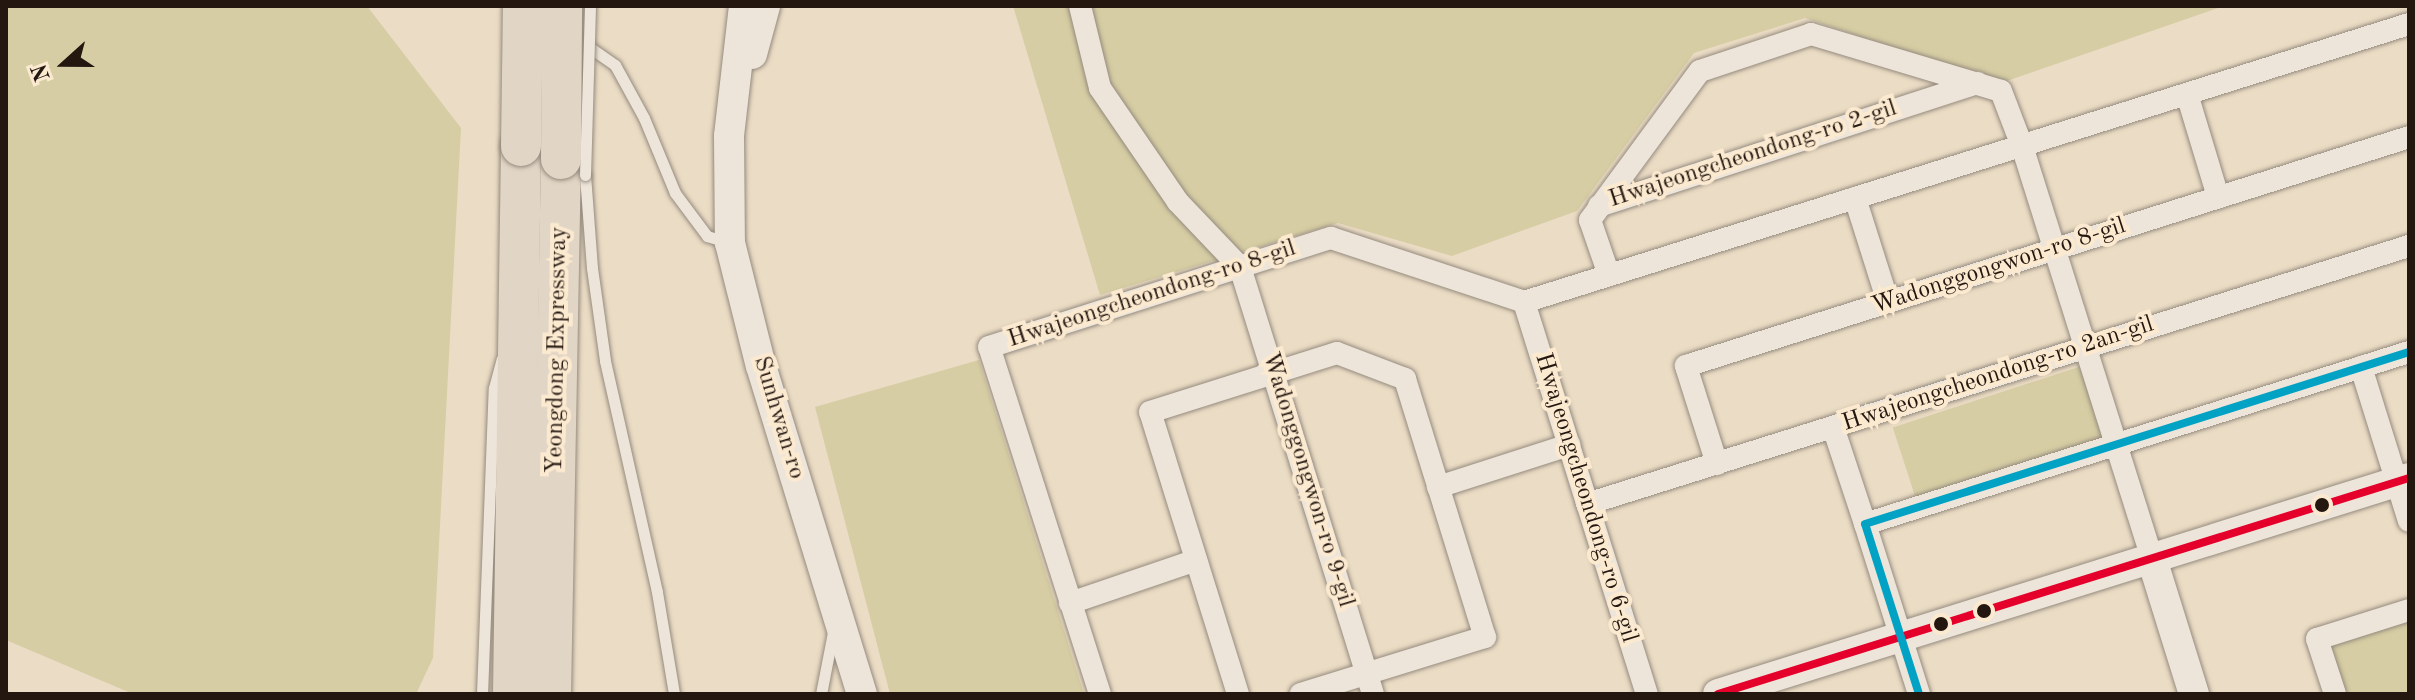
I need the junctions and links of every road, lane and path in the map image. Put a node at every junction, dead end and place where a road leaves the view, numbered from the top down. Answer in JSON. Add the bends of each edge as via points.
{"nodes":[{"id":1,"x":590,"y":6,"type":"edge"},
{"id":2,"x":744,"y":6,"type":"edge"},
{"id":3,"x":765,"y":6,"type":"edge"},
{"id":4,"x":1080,"y":6,"type":"edge"},
{"id":5,"x":538,"y":14,"type":"edge"},
{"id":6,"x":2409,"y":24,"type":"edge"},
{"id":7,"x":1978,"y":83,"type":"junction"},
{"id":8,"x":2187,"y":94,"type":"junction"},
{"id":9,"x":729,"y":136,"type":"junction"},
{"id":10,"x":2409,"y":137,"type":"edge"},
{"id":11,"x":2022,"y":146,"type":"junction"},
{"id":12,"x":573,"y":167,"type":"junction"},
{"id":13,"x":2218,"y":197,"type":"junction"},
{"id":14,"x":1855,"y":198,"type":"junction"},
{"id":15,"x":1599,"y":206,"type":"junction"},
{"id":16,"x":730,"y":243,"type":"junction"},
{"id":17,"x":2409,"y":246,"type":"edge"},
{"id":18,"x":2055,"y":249,"type":"junction"},
{"id":19,"x":1240,"y":267,"type":"junction"},
{"id":20,"x":1609,"y":275,"type":"junction"},
{"id":21,"x":519,"y":293,"type":"junction"},
{"id":22,"x":1524,"y":302,"type":"junction"},
{"id":23,"x":1888,"y":302,"type":"junction"},
{"id":24,"x":2085,"y":348,"type":"junction"},
{"id":25,"x":2409,"y":352,"type":"edge"},
{"id":26,"x":2361,"y":367,"type":"junction"},
{"id":27,"x":1274,"y":374,"type":"junction"},
{"id":28,"x":1833,"y":427,"type":"junction"},
{"id":29,"x":1569,"y":445,"type":"junction"},
{"id":30,"x":2116,"y":445,"type":"junction"},
{"id":31,"x":1717,"y":464,"type":"junction"},
{"id":32,"x":2403,"y":480,"type":"edge"},
{"id":33,"x":1438,"y":487,"type":"junction"},
{"id":34,"x":1587,"y":504,"type":"junction"},
{"id":35,"x":2409,"y":521,"type":"edge"},
{"id":36,"x":1865,"y":524,"type":"junction"},
{"id":37,"x":2151,"y":556,"type":"junction"},
{"id":38,"x":1196,"y":560,"type":"junction"},
{"id":39,"x":1070,"y":603,"type":"junction"},
{"id":40,"x":837,"y":609,"type":"junction"},
{"id":41,"x":2409,"y":610,"type":"edge"},
{"id":42,"x":1901,"y":637,"type":"junction"},
{"id":43,"x":1370,"y":684,"type":"edge"},
{"id":44,"x":482,"y":694,"type":"edge"},
{"id":45,"x":513,"y":694,"type":"edge"},
{"id":46,"x":551,"y":694,"type":"edge"},
{"id":47,"x":674,"y":694,"type":"edge"},
{"id":48,"x":821,"y":694,"type":"edge"},
{"id":49,"x":862,"y":694,"type":"edge"},
{"id":50,"x":1100,"y":694,"type":"edge"},
{"id":51,"x":1238,"y":694,"type":"edge"},
{"id":52,"x":1301,"y":694,"type":"edge"},
{"id":53,"x":1647,"y":694,"type":"edge"},
{"id":54,"x":1718,"y":694,"type":"edge"},
{"id":55,"x":1919,"y":694,"type":"edge"},
{"id":56,"x":2194,"y":694,"type":"edge"},
{"id":57,"x":2335,"y":694,"type":"edge"}],
"edges":[{"from":1,"to":12,"type":"lane","bridge":true},
{"from":2,"to":9,"type":"street","name":"Sunhwan-ro"},
{"from":3,"to":9,"type":"street","name":"Sunhwan-ro"},
{"from":4,"to":19,"type":"street","via":[[1100,88],[1178,202]]},
{"from":5,"to":12,"type":"highway","name":"Yeongdong Expressway","bridge":true},
{"from":5,"to":16,"type":"lane","via":[[615,65],[675,193],[707,236]]},
{"from":5,"to":21,"type":"highway","name":"Yeongdong Expressway","bridge":true,"via":[[521,146]]},
{"from":6,"to":8,"type":"street"},
{"from":7,"to":11,"type":"street","name":"Hwajeongcheondong-ro 2-gil","via":[[2001,91]]},
{"from":7,"to":15,"type":"street","name":"Hwajeongcheondong-ro 2-gil"},
{"from":7,"to":15,"type":"street","name":"Hwajeongcheondong-ro 2-gil","via":[[1811,34],[1700,71]]},
{"from":8,"to":11,"type":"street"},
{"from":8,"to":13,"type":"street"},
{"from":9,"to":16,"type":"street","name":"Sunhwan-ro"},
{"from":10,"to":13,"type":"street","name":"Wadonggongwon-ro 8-gil"},
{"from":11,"to":14,"type":"street"},
{"from":11,"to":18,"type":"street","name":"Hwajeongcheondong-ro 2-gil"},
{"from":12,"to":46,"type":"highway","name":"Yeongdong Expressway"},
{"from":12,"to":47,"type":"lane","via":[[605,361],[657,592]]},
{"from":13,"to":18,"type":"street","name":"Wadonggongwon-ro 8-gil"},
{"from":14,"to":20,"type":"street"},
{"from":14,"to":23,"type":"street"},
{"from":15,"to":20,"type":"street","via":[[1590,220]]},
{"from":16,"to":40,"type":"street","name":"Sunhwan-ro","via":[[761,366]]},
{"from":17,"to":24,"type":"street","name":"Hwajeongcheondong-ro 2an-gil"},
{"from":18,"to":23,"type":"street","name":"Wadonggongwon-ro 8-gil"},
{"from":18,"to":24,"type":"street","name":"Hwajeongcheondong-ro 2-gil"},
{"from":19,"to":22,"type":"street","name":"Hwajeongcheondong-ro 8-gil","via":[[1331,238]]},
{"from":19,"to":27,"type":"street","name":"Wadonggongwon-ro 9-gil"},
{"from":19,"to":39,"type":"street","name":"Hwajeongcheondong-ro 8-gil","via":[[989,347]]},
{"from":20,"to":22,"type":"street"},
{"from":21,"to":44,"type":"lane","via":[[494,388]]},
{"from":21,"to":45,"type":"highway","name":"Yeongdong Expressway"},
{"from":22,"to":29,"type":"street","name":"Hwajeongcheondong-ro 6-gil"},
{"from":23,"to":31,"type":"street","name":"Wadonggongwon-ro 8-gil","via":[[1686,366]]},
{"from":24,"to":28,"type":"street","name":"Hwajeongcheondong-ro 2an-gil"},
{"from":24,"to":30,"type":"street","name":"Hwajeongcheondong-ro 2-gil"},
{"from":25,"to":26,"type":"street"},
{"from":26,"to":30,"type":"street"},
{"from":26,"to":32,"type":"street"},
{"from":27,"to":33,"type":"street","via":[[1337,353],[1405,379]]},
{"from":27,"to":38,"type":"street","via":[[1150,412]]},
{"from":27,"to":43,"type":"street","name":"Wadonggongwon-ro 9-gil"},
{"from":28,"to":31,"type":"street","name":"Hwajeongcheondong-ro 2an-gil"},
{"from":28,"to":36,"type":"street"},
{"from":29,"to":33,"type":"street"},
{"from":29,"to":34,"type":"street","name":"Hwajeongcheondong-ro 6-gil"},
{"from":30,"to":36,"type":"street"},
{"from":30,"to":37,"type":"street","name":"Hwajeongcheondong-ro 2-gil"},
{"from":31,"to":34,"type":"street","name":"Hwajeongcheondong-ro 2an-gil"},
{"from":32,"to":35,"type":"street"},
{"from":32,"to":37,"type":"street"},
{"from":33,"to":43,"type":"street","via":[[1485,637]]},
{"from":34,"to":53,"type":"street","name":"Hwajeongcheondong-ro 6-gil"},
{"from":36,"to":42,"type":"street"},
{"from":37,"to":42,"type":"street"},
{"from":37,"to":56,"type":"street"},
{"from":38,"to":39,"type":"street"},
{"from":38,"to":51,"type":"street"},
{"from":39,"to":50,"type":"street","name":"Hwajeongcheondong-ro 8-gil"},
{"from":40,"to":48,"type":"lane"},
{"from":40,"to":49,"type":"street","name":"Sunhwan-ro"},
{"from":41,"to":57,"type":"street","via":[[2317,639]]},
{"from":42,"to":54,"type":"street"},
{"from":42,"to":55,"type":"street"},
{"from":43,"to":52,"type":"street"}]}
